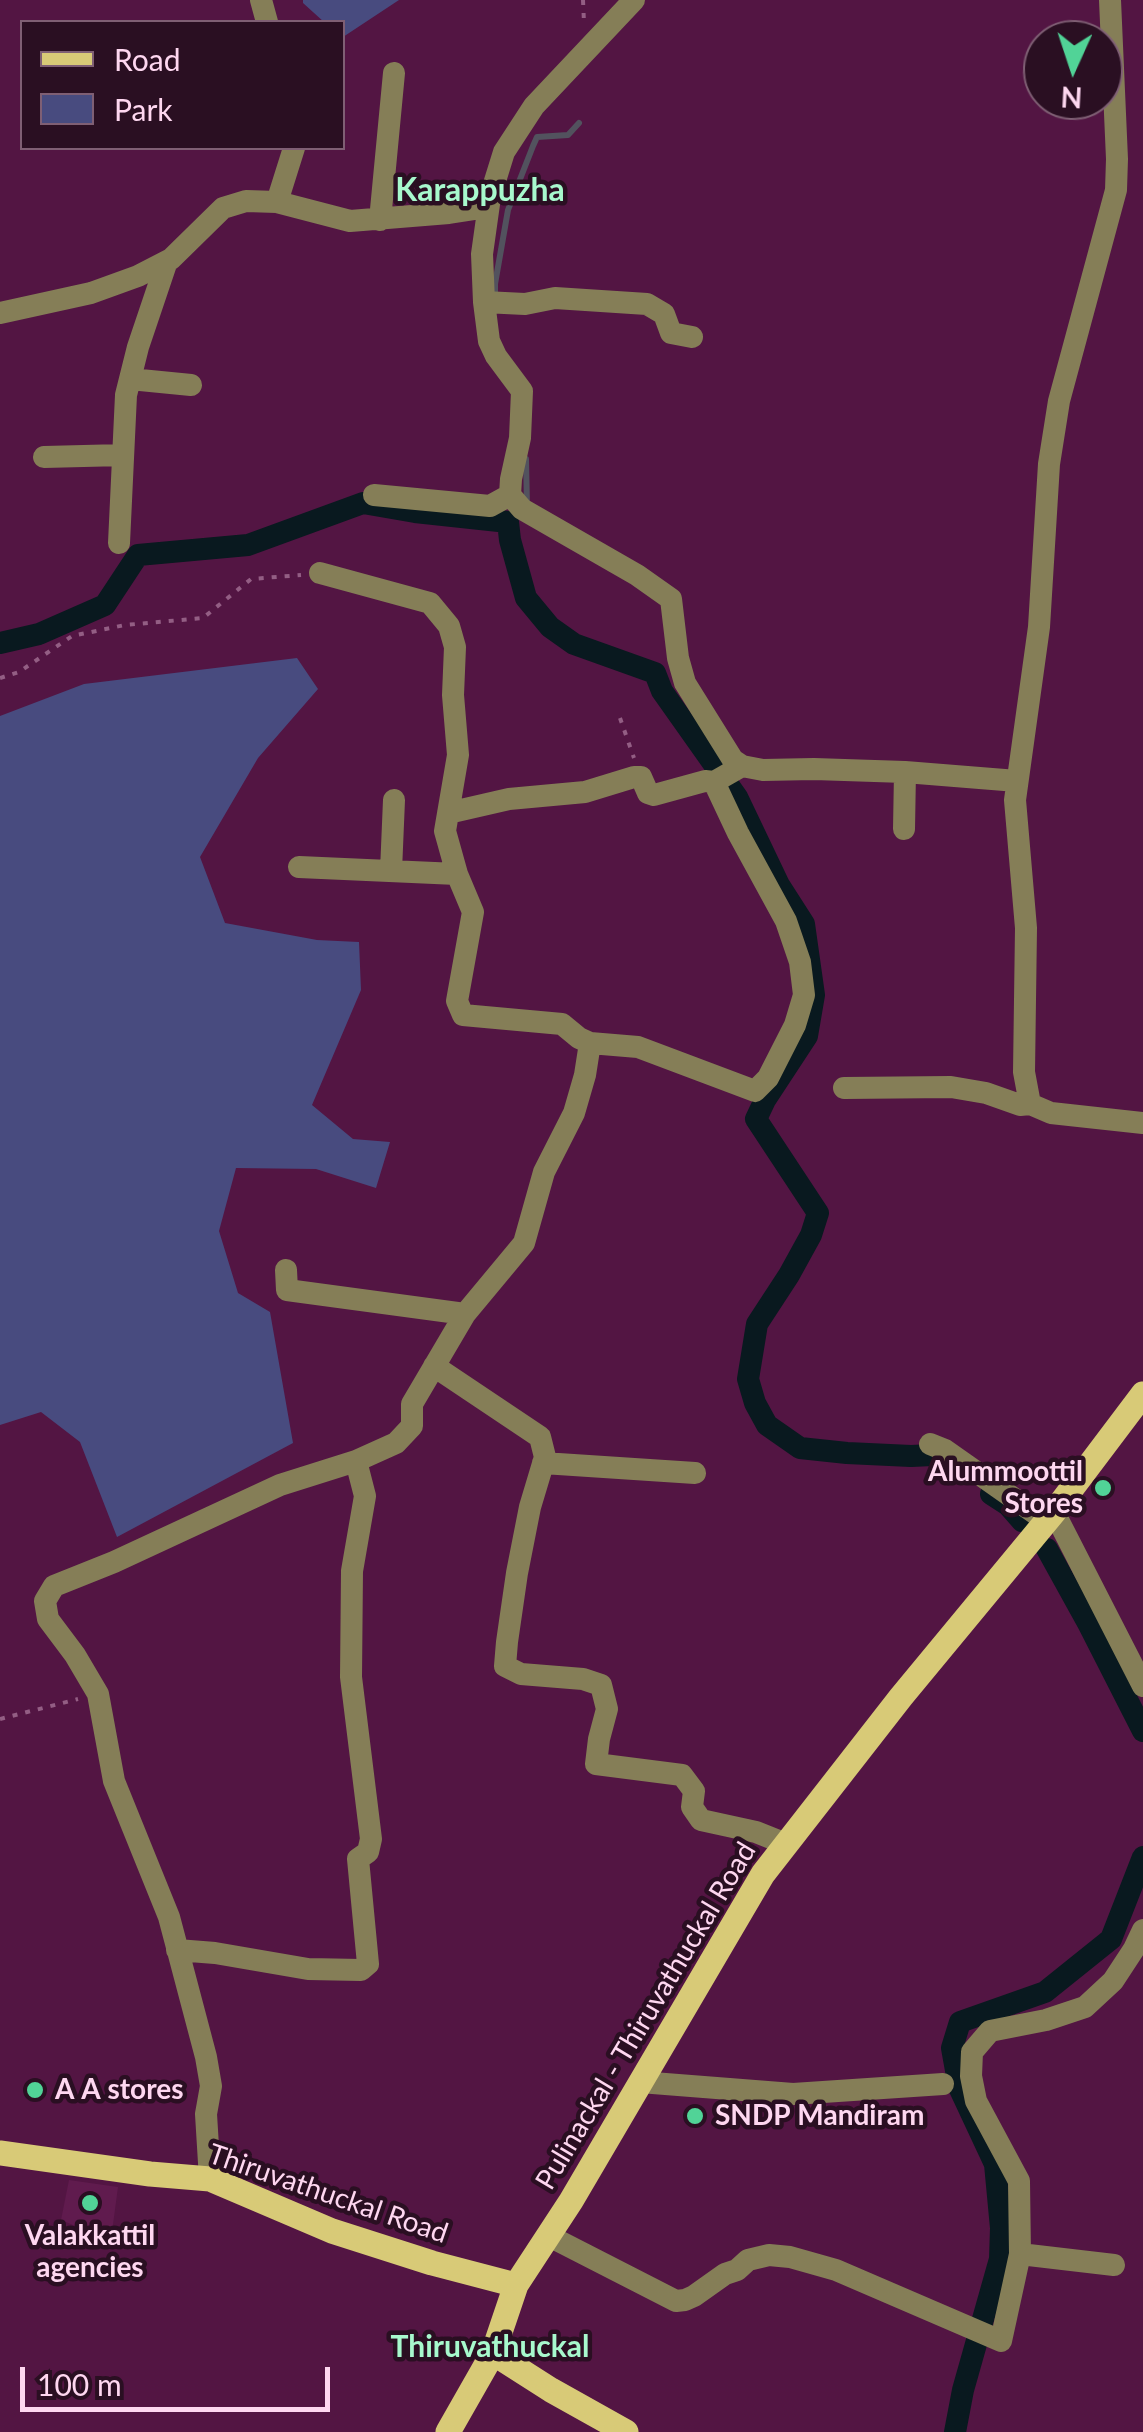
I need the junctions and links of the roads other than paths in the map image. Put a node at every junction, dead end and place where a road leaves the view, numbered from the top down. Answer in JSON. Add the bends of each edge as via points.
{"nodes":[{"id":1,"x":634,"y":0,"type":"edge"},
{"id":2,"x":1110,"y":0,"type":"edge"},
{"id":3,"x":394,"y":74,"type":"dead end"},
{"id":4,"x":293,"y":150,"type":"edge"},
{"id":5,"x":276,"y":202,"type":"junction"},
{"id":6,"x":488,"y":206,"type":"junction"},
{"id":7,"x":380,"y":220,"type":"junction"},
{"id":8,"x":167,"y":261,"type":"junction"},
{"id":9,"x":484,"y":302,"type":"junction"},
{"id":10,"x":0,"y":314,"type":"edge"},
{"id":11,"x":692,"y":337,"type":"dead end"},
{"id":12,"x":130,"y":379,"type":"junction"},
{"id":13,"x":191,"y":385,"type":"dead end"},
{"id":14,"x":123,"y":455,"type":"junction"},
{"id":15,"x":44,"y":457,"type":"dead end"},
{"id":16,"x":374,"y":495,"type":"dead end"},
{"id":17,"x":516,"y":502,"type":"junction"},
{"id":18,"x":119,"y":543,"type":"dead end"},
{"id":19,"x":320,"y":573,"type":"road end"},
{"id":20,"x":742,"y":766,"type":"junction"},
{"id":21,"x":905,"y":772,"type":"junction"},
{"id":22,"x":716,"y":780,"type":"junction"},
{"id":23,"x":1017,"y":781,"type":"junction"},
{"id":24,"x":394,"y":800,"type":"dead end"},
{"id":25,"x":448,"y":813,"type":"junction"},
{"id":26,"x":904,"y":829,"type":"dead end"},
{"id":27,"x":299,"y":867,"type":"dead end"},
{"id":28,"x":391,"y":871,"type":"junction"},
{"id":29,"x":457,"y":874,"type":"junction"},
{"id":30,"x":590,"y":1043,"type":"junction"},
{"id":31,"x":844,"y":1088,"type":"dead end"},
{"id":32,"x":1030,"y":1104,"type":"junction"},
{"id":33,"x":1143,"y":1123,"type":"edge"},
{"id":34,"x":286,"y":1270,"type":"dead end"},
{"id":35,"x":465,"y":1314,"type":"junction"},
{"id":36,"x":434,"y":1366,"type":"junction"},
{"id":37,"x":1143,"y":1394,"type":"edge"},
{"id":38,"x":930,"y":1444,"type":"dead end"},
{"id":39,"x":356,"y":1462,"type":"junction"},
{"id":40,"x":543,"y":1463,"type":"junction"},
{"id":41,"x":695,"y":1473,"type":"dead end"},
{"id":42,"x":1047,"y":1520,"type":"junction"},
{"id":43,"x":1143,"y":1686,"type":"edge"},
{"id":44,"x":786,"y":1844,"type":"junction"},
{"id":45,"x":1143,"y":1930,"type":"edge"},
{"id":46,"x":177,"y":1950,"type":"junction"},
{"id":47,"x":640,"y":2082,"type":"junction"},
{"id":48,"x":943,"y":2084,"type":"dead end"},
{"id":49,"x":0,"y":2153,"type":"edge"},
{"id":50,"x":210,"y":2179,"type":"junction"},
{"id":51,"x":549,"y":2236,"type":"junction"},
{"id":52,"x":1020,"y":2254,"type":"junction"},
{"id":53,"x":1114,"y":2265,"type":"dead end"},
{"id":54,"x":516,"y":2285,"type":"junction"},
{"id":55,"x":494,"y":2353,"type":"junction"},
{"id":56,"x":448,"y":2432,"type":"edge"},
{"id":57,"x":626,"y":2432,"type":"edge"}],
"edges":[{"from":1,"to":6,"type":"street","via":[[534,106],[504,152]]},
{"from":2,"to":23,"type":"street","via":[[1116,190],[1057,416],[1039,627]]},
{"from":3,"to":7,"type":"street"},
{"from":4,"to":5,"type":"street"},
{"from":5,"to":7,"type":"street","via":[[350,221]]},
{"from":5,"to":8,"type":"street","via":[[224,208]]},
{"from":6,"to":7,"type":"street"},
{"from":6,"to":9,"type":"street"},
{"from":8,"to":10,"type":"street","via":[[92,293]]},
{"from":8,"to":12,"type":"street"},
{"from":9,"to":11,"type":"street","via":[[647,304],[664,314],[671,332]]},
{"from":9,"to":17,"type":"street","via":[[489,341],[522,391],[510,480]]},
{"from":12,"to":13,"type":"street"},
{"from":12,"to":14,"type":"street"},
{"from":14,"to":15,"type":"street"},
{"from":14,"to":18,"type":"street"},
{"from":16,"to":17,"type":"street","via":[[490,506]]},
{"from":17,"to":20,"type":"street","via":[[671,599],[685,683]]},
{"from":19,"to":25,"type":"street","via":[[430,603],[449,626],[458,756]]},
{"from":20,"to":21,"type":"street"},
{"from":20,"to":22,"type":"street"},
{"from":21,"to":23,"type":"street"},
{"from":21,"to":26,"type":"street"},
{"from":22,"to":25,"type":"street","via":[[654,795],[634,777],[585,792]]},
{"from":22,"to":30,"type":"street","via":[[800,962],[804,996],[795,1025],[755,1091],[638,1047]]},
{"from":23,"to":32,"type":"street"},
{"from":24,"to":28,"type":"street"},
{"from":25,"to":29,"type":"street","via":[[445,832]]},
{"from":27,"to":28,"type":"street"},
{"from":28,"to":29,"type":"street"},
{"from":29,"to":30,"type":"street","via":[[473,912],[457,1001],[463,1015],[562,1024]]},
{"from":30,"to":35,"type":"street","via":[[574,1113],[544,1172],[524,1243]]},
{"from":31,"to":32,"type":"street","via":[[951,1087]]},
{"from":32,"to":33,"type":"street"},
{"from":34,"to":35,"type":"street","via":[[287,1290]]},
{"from":35,"to":36,"type":"street"},
{"from":36,"to":39,"type":"street","via":[[412,1404],[412,1426],[396,1443]]},
{"from":36,"to":40,"type":"street","via":[[540,1437]]},
{"from":37,"to":42,"type":"main road"},
{"from":38,"to":42,"type":"street"},
{"from":39,"to":46,"type":"street","via":[[365,1496],[352,1571],[351,1677],[371,1838],[358,1859],[368,1964],[361,1970],[308,1968]]},
{"from":39,"to":46,"type":"street","via":[[280,1484],[54,1586],[46,1601],[48,1619],[98,1694],[114,1781]]},
{"from":40,"to":41,"type":"street"},
{"from":40,"to":44,"type":"street","via":[[517,1573],[505,1666],[602,1685],[607,1709],[596,1764],[682,1774],[701,1820]]},
{"from":42,"to":43,"type":"street"},
{"from":42,"to":44,"type":"main road","name":"Pulinackal - Thiruvathuckal Road"},
{"from":44,"to":47,"type":"main road","name":"Pulinackal - Thiruvathuckal Road","via":[[743,1904]]},
{"from":45,"to":52,"type":"street","via":[[1113,1981],[1085,2006],[990,2031],[972,2052],[976,2101],[1019,2181]]},
{"from":46,"to":50,"type":"street","via":[[211,2086]]},
{"from":47,"to":48,"type":"street","via":[[793,2094]]},
{"from":47,"to":51,"type":"main road","name":"Pulinackal - Thiruvathuckal Road"},
{"from":49,"to":50,"type":"main road","name":"Thiruvathuckal Road"},
{"from":50,"to":54,"type":"main road","name":"Thiruvathuckal Road","via":[[332,2231]]},
{"from":51,"to":52,"type":"street","via":[[676,2301],[748,2260],[790,2257],[836,2270],[1001,2342]]},
{"from":51,"to":54,"type":"main road","name":"Pulinackal - Thiruvathuckal Road"},
{"from":52,"to":53,"type":"street"},
{"from":54,"to":55,"type":"main road","name":"Pulinackal - Thiruvathuckal Road"},
{"from":55,"to":56,"type":"main road","name":"Pulinackal - Thiruvathuckal Road"},
{"from":55,"to":57,"type":"main road"}]}
